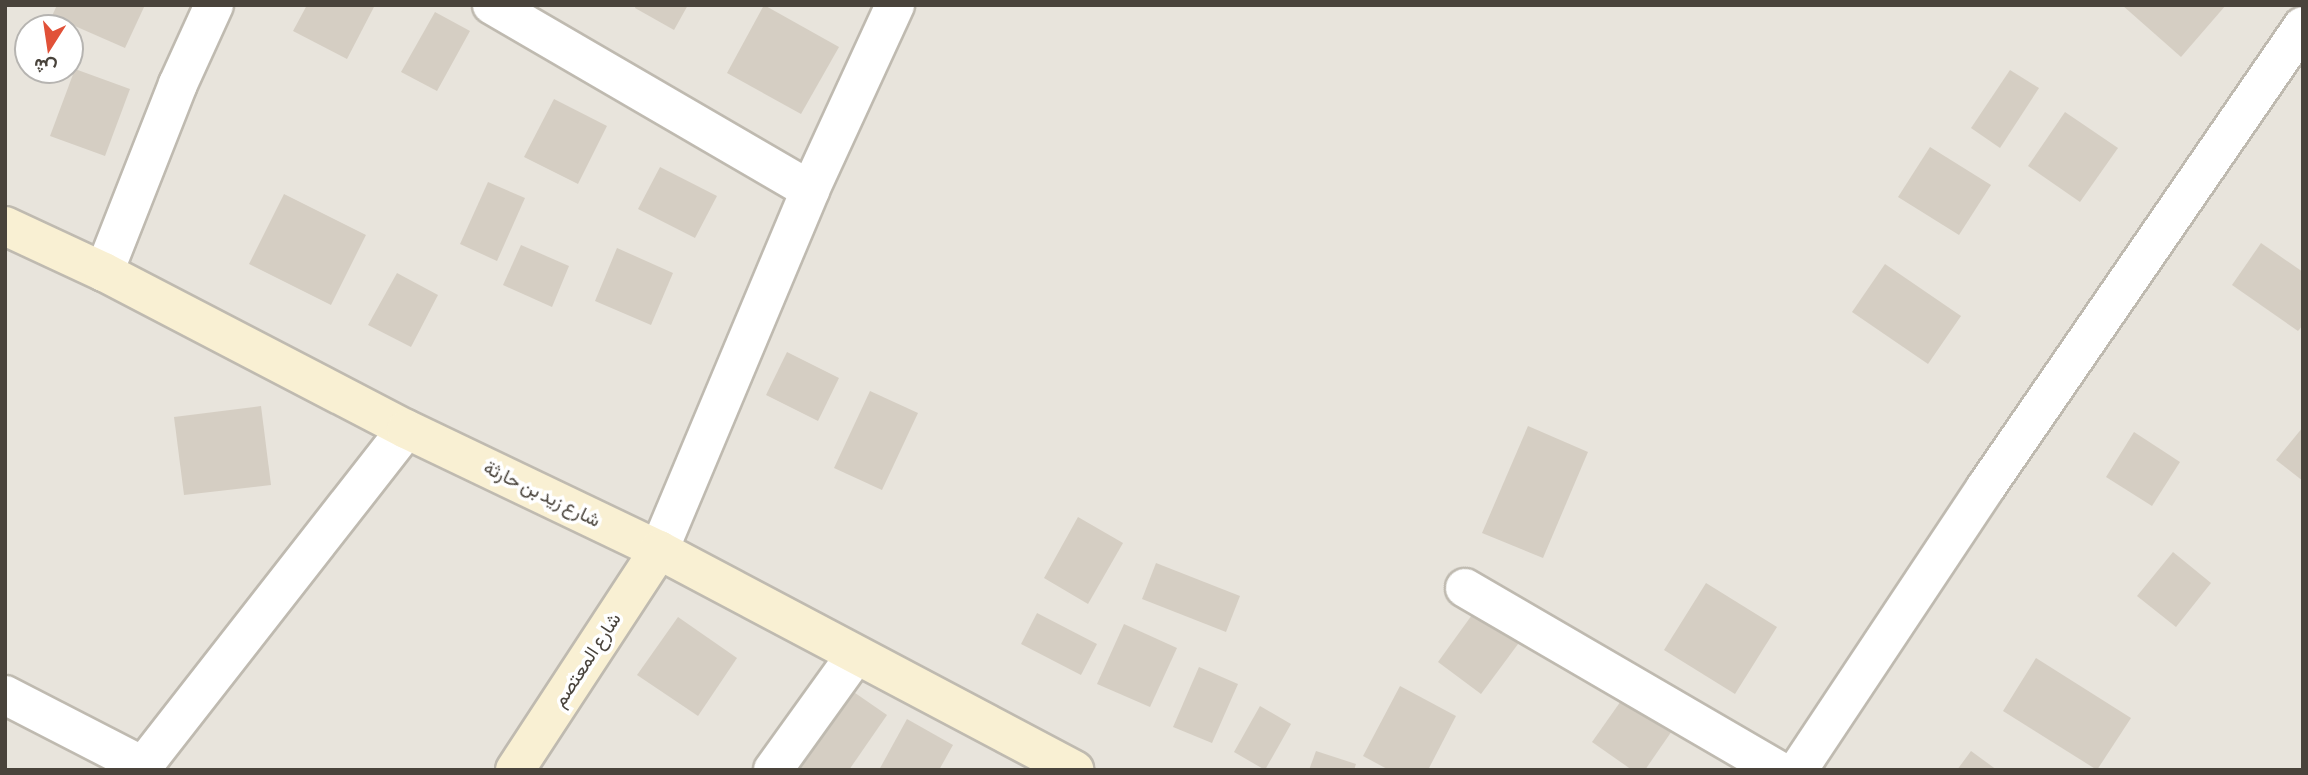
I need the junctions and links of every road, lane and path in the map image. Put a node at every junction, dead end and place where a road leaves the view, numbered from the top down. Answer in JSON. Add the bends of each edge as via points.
{"nodes":[{"id":1,"x":214,"y":5,"type":"edge"},
{"id":2,"x":492,"y":5,"type":"edge"},
{"id":3,"x":895,"y":5,"type":"edge"},
{"id":4,"x":2303,"y":26,"type":"edge"},
{"id":5,"x":810,"y":190,"type":"junction"},
{"id":6,"x":5,"y":226,"type":"edge"},
{"id":7,"x":104,"y":272,"type":"junction"},
{"id":8,"x":406,"y":429,"type":"junction"},
{"id":9,"x":659,"y":550,"type":"junction"},
{"id":10,"x":1465,"y":588,"type":"dead end"},
{"id":11,"x":855,"y":656,"type":"junction"},
{"id":12,"x":5,"y":695,"type":"edge"},
{"id":13,"x":142,"y":768,"type":"edge"},
{"id":14,"x":515,"y":770,"type":"edge"},
{"id":15,"x":773,"y":770,"type":"edge"},
{"id":16,"x":1074,"y":770,"type":"edge"},
{"id":17,"x":1778,"y":770,"type":"edge"},
{"id":18,"x":1798,"y":770,"type":"edge"}],
"edges":[{"from":1,"to":7,"type":"street"},
{"from":2,"to":5,"type":"street"},
{"from":3,"to":5,"type":"street"},
{"from":4,"to":18,"type":"street"},
{"from":5,"to":9,"type":"street"},
{"from":6,"to":7,"type":"street","name":"شارع زيد بن حارثة"},
{"from":7,"to":8,"type":"street","name":"شارع زيد بن حارثة"},
{"from":8,"to":9,"type":"street","name":"شارع زيد بن حارثة"},
{"from":8,"to":13,"type":"street"},
{"from":9,"to":11,"type":"street","name":"شارع زيد بن حارثة"},
{"from":9,"to":14,"type":"street","name":"شارع المعتصم"},
{"from":10,"to":17,"type":"street"},
{"from":11,"to":15,"type":"street"},
{"from":11,"to":16,"type":"street","name":"شارع زيد بن حارثة"},
{"from":12,"to":13,"type":"street"}]}
